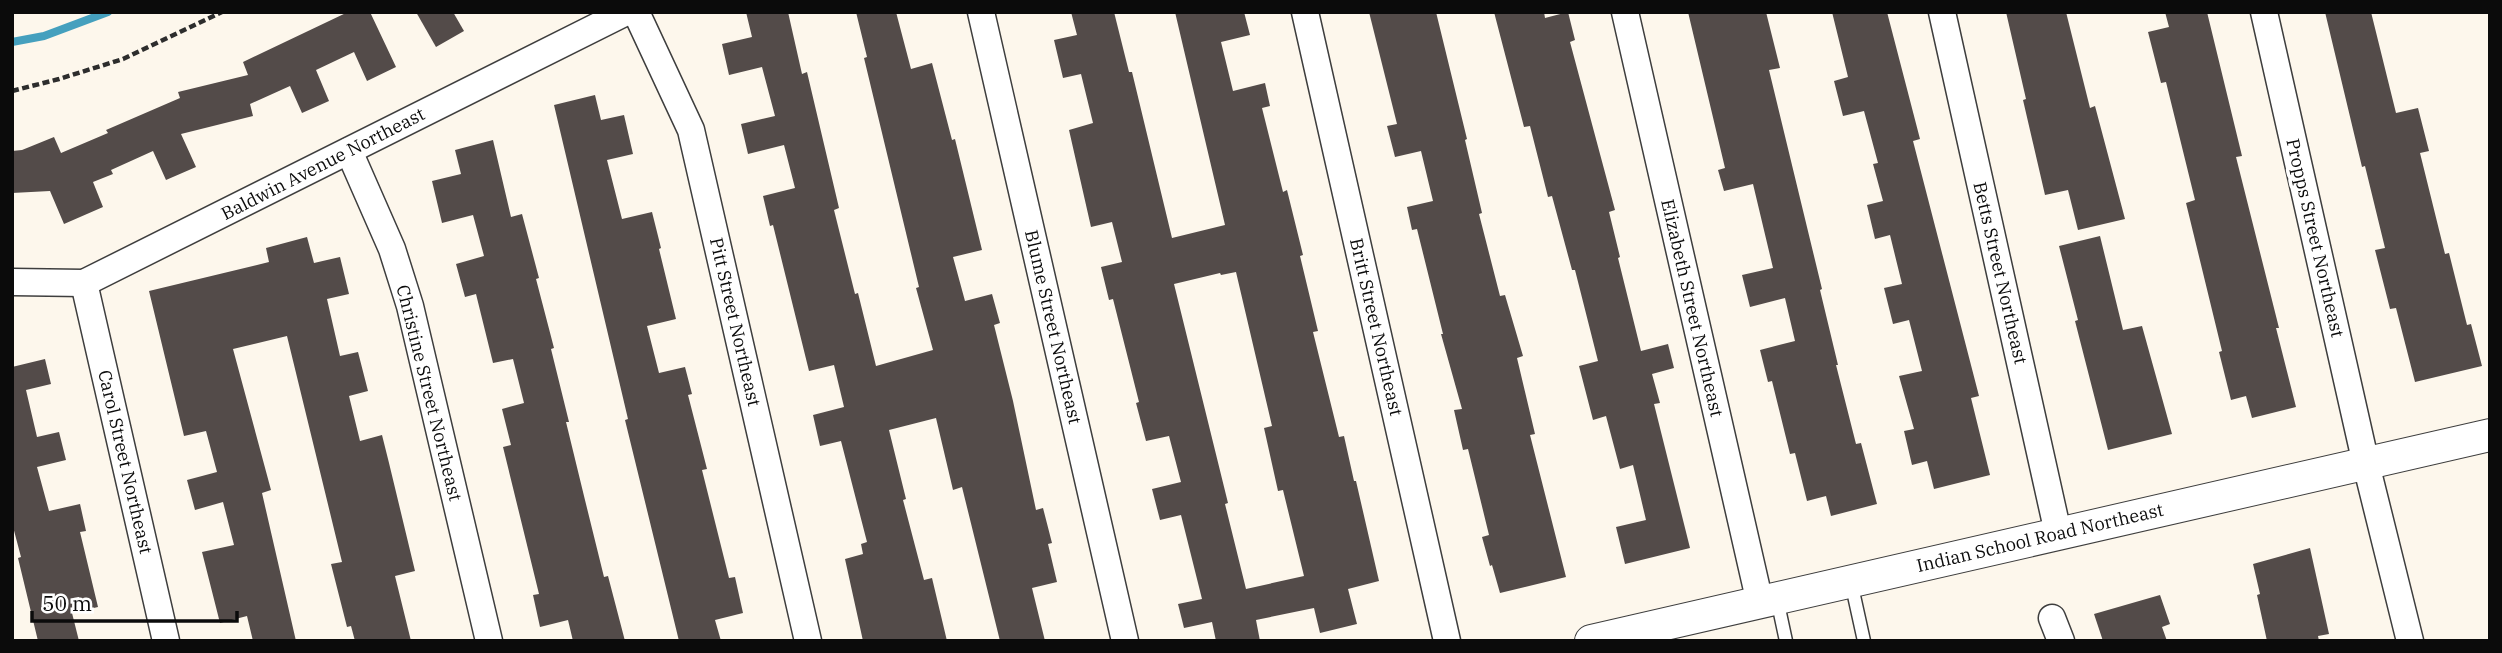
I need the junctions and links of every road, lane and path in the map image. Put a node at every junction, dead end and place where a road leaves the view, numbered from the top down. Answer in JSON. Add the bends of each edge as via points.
{"nodes":[{"id":1,"x":222,"y":12,"type":"edge"},
{"id":2,"x":626,"y":12,"type":"edge"},
{"id":3,"x":636,"y":12,"type":"edge"},
{"id":4,"x":981,"y":12,"type":"edge"},
{"id":5,"x":1305,"y":12,"type":"edge"},
{"id":6,"x":1625,"y":12,"type":"edge"},
{"id":7,"x":1942,"y":12,"type":"edge"},
{"id":8,"x":2264,"y":12,"type":"edge"},
{"id":9,"x":12,"y":91,"type":"edge"},
{"id":10,"x":349,"y":151,"type":"junction"},
{"id":11,"x":12,"y":282,"type":"edge"},
{"id":12,"x":84,"y":283,"type":"junction"},
{"id":13,"x":2490,"y":435,"type":"edge"},
{"id":14,"x":2366,"y":464,"type":"junction"},
{"id":15,"x":2058,"y":533,"type":"junction"},
{"id":16,"x":1851,"y":582,"type":"junction"},
{"id":17,"x":1768,"y":601,"type":"junction"},
{"id":18,"x":166,"y":641,"type":"edge"},
{"id":19,"x":489,"y":641,"type":"edge"},
{"id":20,"x":808,"y":641,"type":"edge"},
{"id":21,"x":1125,"y":641,"type":"edge"},
{"id":22,"x":1447,"y":641,"type":"edge"},
{"id":23,"x":1591,"y":641,"type":"edge"},
{"id":24,"x":1786,"y":641,"type":"edge"},
{"id":25,"x":1864,"y":641,"type":"edge"},
{"id":26,"x":2410,"y":641,"type":"edge"}],
"edges":[{"from":1,"to":9,"type":"path","via":[[123,59]]},
{"from":2,"to":10,"type":"street","name":"Baldwin Avenue Northeast"},
{"from":3,"to":20,"type":"street","name":"Pitt Street Northeast","via":[[691,130]]},
{"from":4,"to":21,"type":"street","name":"Blume Street Northeast"},
{"from":5,"to":22,"type":"street","name":"Britt Street Northeast"},
{"from":6,"to":17,"type":"street","name":"Elizabeth Street Northeast"},
{"from":7,"to":15,"type":"street","name":"Betts Street Northeast"},
{"from":8,"to":14,"type":"street","name":"Propps Street Northeast"},
{"from":10,"to":12,"type":"street","name":"Baldwin Avenue Northeast"},
{"from":10,"to":19,"type":"street","name":"Christine Street Northeast","via":[[392,249],[410,306]]},
{"from":11,"to":12,"type":"street","name":"Baldwin Avenue Northeast"},
{"from":12,"to":18,"type":"street","name":"Carol Street Northeast"},
{"from":13,"to":14,"type":"street","name":"Indian School Road Northeast"},
{"from":14,"to":15,"type":"street","name":"Indian School Road Northeast"},
{"from":14,"to":26,"type":"street","name":"Propps Street Northeast"},
{"from":15,"to":16,"type":"street","name":"Indian School Road Northeast"},
{"from":16,"to":17,"type":"street","name":"Indian School Road Northeast"},
{"from":16,"to":25,"type":"lane"},
{"from":17,"to":23,"type":"street","name":"Indian School Road Northeast","via":[[1670,628]]},
{"from":17,"to":24,"type":"lane"}]}
